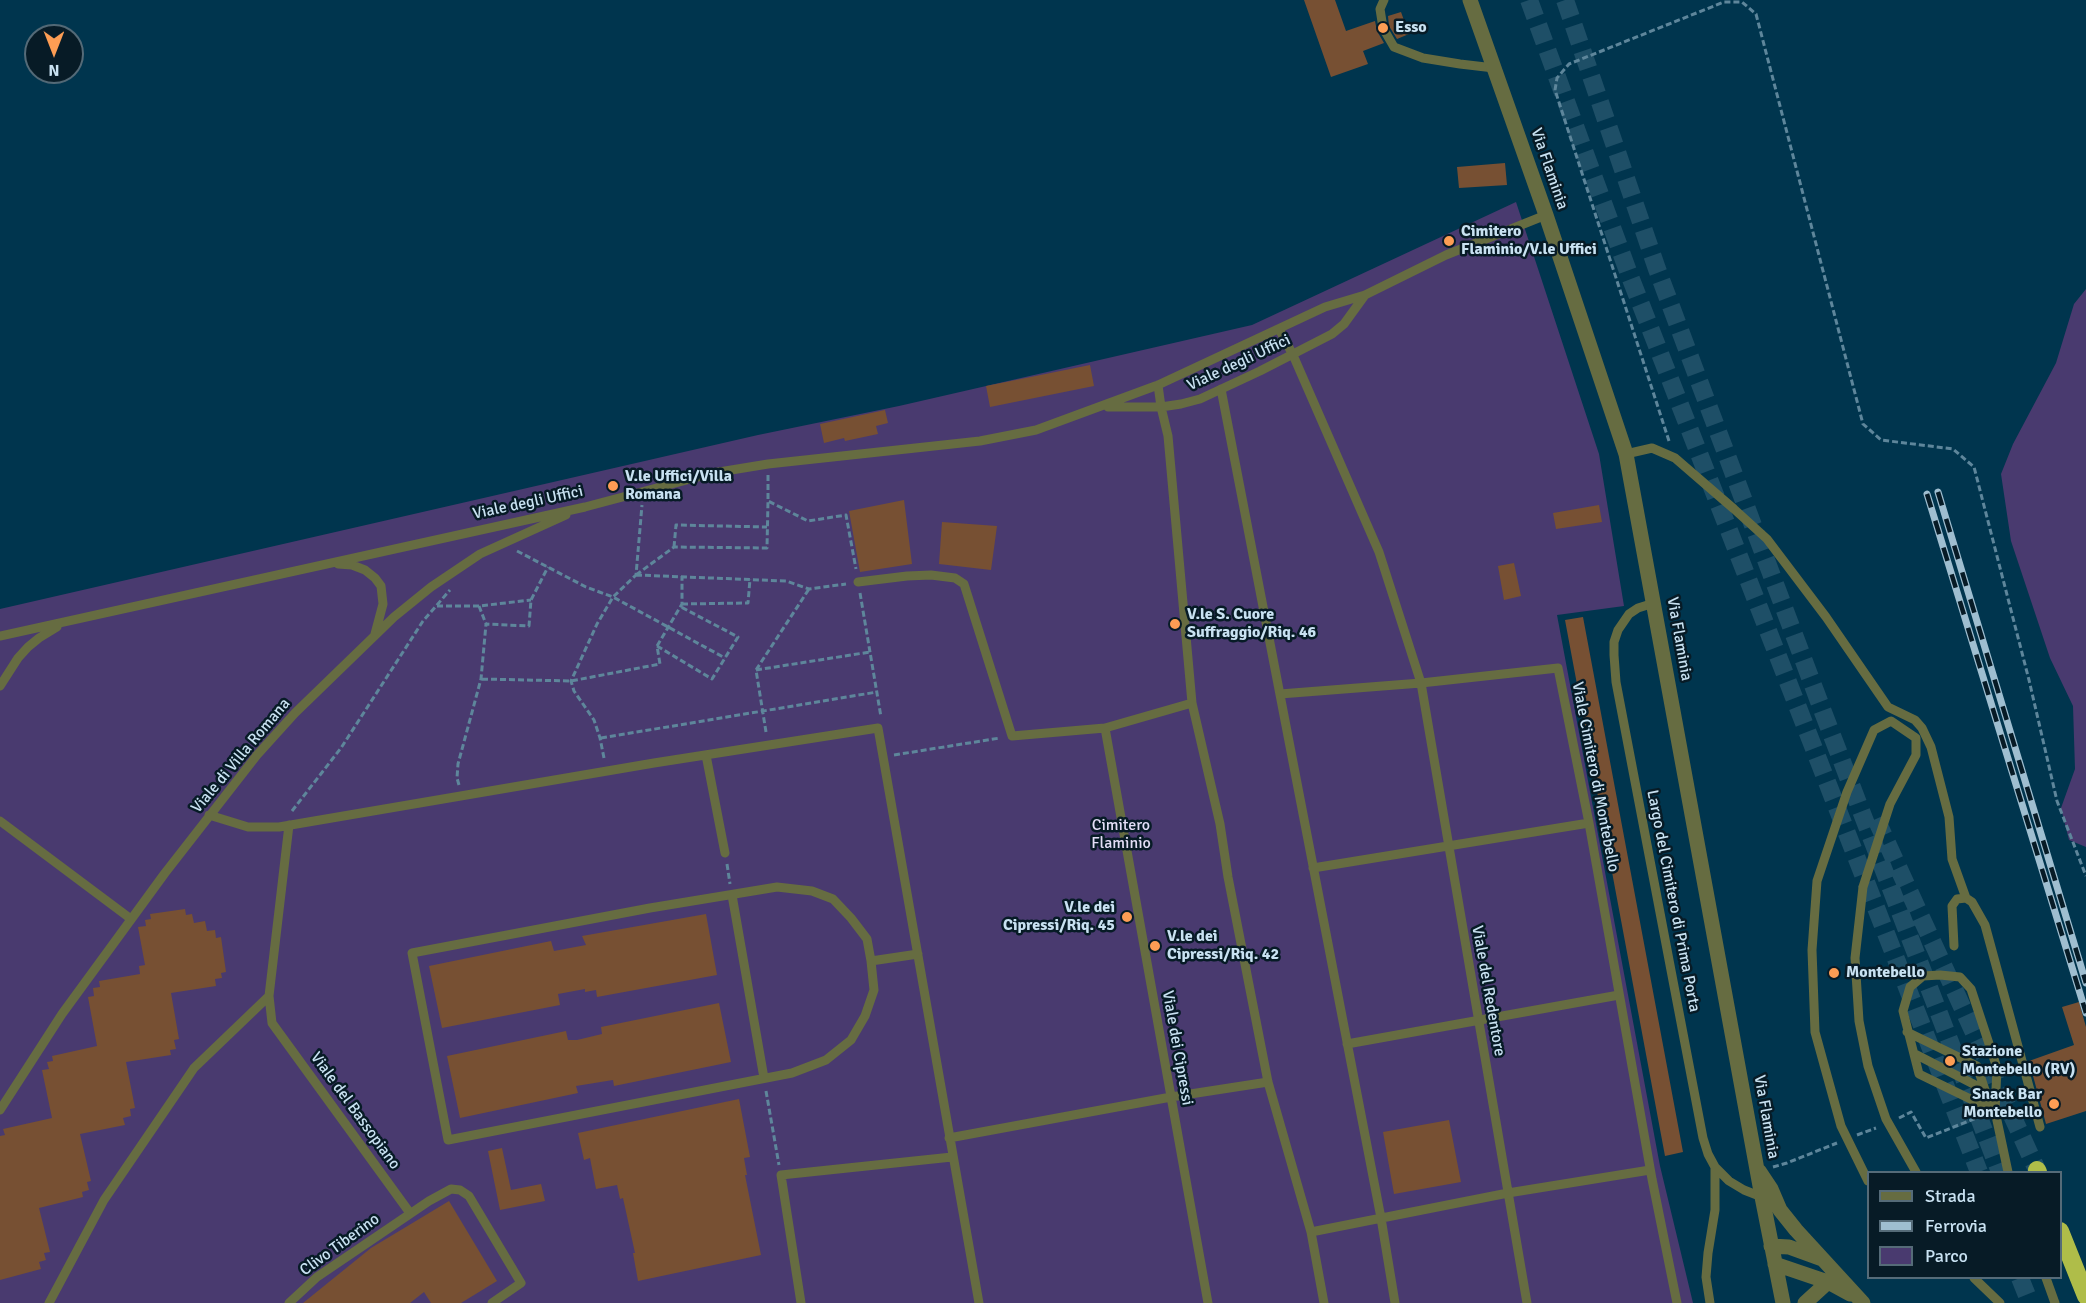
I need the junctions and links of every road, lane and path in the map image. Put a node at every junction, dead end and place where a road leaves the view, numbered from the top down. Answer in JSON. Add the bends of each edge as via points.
{"nodes":[{"id":1,"x":1384,"y":0,"type":"edge"},
{"id":2,"x":1470,"y":0,"type":"edge"},
{"id":3,"x":1494,"y":68,"type":"junction"},
{"id":4,"x":1546,"y":215,"type":"junction"},
{"id":5,"x":1365,"y":295,"type":"junction"},
{"id":6,"x":1279,"y":329,"type":"junction"},
{"id":7,"x":1293,"y":355,"type":"junction"},
{"id":8,"x":1158,"y":385,"type":"junction"},
{"id":9,"x":1221,"y":389,"type":"junction"},
{"id":10,"x":1102,"y":407,"type":"junction"},
{"id":11,"x":1161,"y":407,"type":"junction"},
{"id":12,"x":1626,"y":454,"type":"junction"},
{"id":13,"x":1675,"y":458,"type":"junction"},
{"id":14,"x":768,"y":464,"type":"junction"},
{"id":15,"x":643,"y":491,"type":"junction"},
{"id":16,"x":768,"y":501,"type":"junction"},
{"id":17,"x":585,"y":507,"type":"junction"},
{"id":18,"x":767,"y":527,"type":"junction"},
{"id":19,"x":502,"y":543,"type":"junction"},
{"id":20,"x":674,"y":547,"type":"junction"},
{"id":21,"x":315,"y":566,"type":"junction"},
{"id":22,"x":548,"y":567,"type":"junction"},
{"id":23,"x":636,"y":575,"type":"junction"},
{"id":24,"x":682,"y":576,"type":"junction"},
{"id":25,"x":750,"y":579,"type":"junction"},
{"id":26,"x":457,"y":582,"type":"dead end"},
{"id":27,"x":858,"y":582,"type":"junction"},
{"id":28,"x":809,"y":589,"type":"junction"},
{"id":29,"x":613,"y":597,"type":"junction"},
{"id":30,"x":531,"y":600,"type":"junction"},
{"id":31,"x":1654,"y":603,"type":"junction"},
{"id":32,"x":681,"y":605,"type":"junction"},
{"id":33,"x":436,"y":606,"type":"junction"},
{"id":34,"x":479,"y":606,"type":"junction"},
{"id":35,"x":67,"y":622,"type":"junction"},
{"id":36,"x":486,"y":624,"type":"junction"},
{"id":37,"x":669,"y":628,"type":"junction"},
{"id":38,"x":375,"y":634,"type":"junction"},
{"id":39,"x":0,"y":636,"type":"edge"},
{"id":40,"x":657,"y":646,"type":"junction"},
{"id":41,"x":870,"y":652,"type":"junction"},
{"id":42,"x":725,"y":658,"type":"junction"},
{"id":43,"x":756,"y":670,"type":"junction"},
{"id":44,"x":481,"y":679,"type":"junction"},
{"id":45,"x":572,"y":681,"type":"junction"},
{"id":46,"x":1421,"y":683,"type":"junction"},
{"id":47,"x":0,"y":684,"type":"edge"},
{"id":48,"x":877,"y":693,"type":"junction"},
{"id":49,"x":1280,"y":694,"type":"junction"},
{"id":50,"x":1192,"y":703,"type":"junction"},
{"id":51,"x":763,"y":711,"type":"junction"},
{"id":52,"x":879,"y":728,"type":"junction"},
{"id":53,"x":1105,"y":728,"type":"junction"},
{"id":54,"x":1012,"y":736,"type":"junction"},
{"id":55,"x":600,"y":738,"type":"junction"},
{"id":56,"x":768,"y":745,"type":"junction"},
{"id":57,"x":706,"y":754,"type":"junction"},
{"id":58,"x":883,"y":757,"type":"junction"},
{"id":59,"x":607,"y":771,"type":"junction"},
{"id":60,"x":463,"y":795,"type":"junction"},
{"id":61,"x":209,"y":815,"type":"junction"},
{"id":62,"x":0,"y":821,"type":"edge"},
{"id":63,"x":1589,"y":823,"type":"junction"},
{"id":64,"x":289,"y":825,"type":"junction"},
{"id":65,"x":1448,"y":846,"type":"junction"},
{"id":66,"x":725,"y":854,"type":"joint"},
{"id":67,"x":1313,"y":868,"type":"junction"},
{"id":68,"x":2086,"y":876,"type":"edge"},
{"id":69,"x":732,"y":895,"type":"junction"},
{"id":70,"x":1966,"y":898,"type":"junction"},
{"id":71,"x":131,"y":919,"type":"junction"},
{"id":72,"x":1954,"y":946,"type":"dead end"},
{"id":73,"x":918,"y":954,"type":"junction"},
{"id":74,"x":872,"y":961,"type":"junction"},
{"id":75,"x":1619,"y":995,"type":"junction"},
{"id":76,"x":269,"y":996,"type":"junction"},
{"id":77,"x":1478,"y":1020,"type":"junction"},
{"id":78,"x":1907,"y":1032,"type":"junction"},
{"id":79,"x":1347,"y":1044,"type":"junction"},
{"id":80,"x":1915,"y":1054,"type":"junction"},
{"id":81,"x":764,"y":1078,"type":"junction"},
{"id":82,"x":1268,"y":1082,"type":"junction"},
{"id":83,"x":1985,"y":1090,"type":"junction"},
{"id":84,"x":1171,"y":1097,"type":"junction"},
{"id":85,"x":0,"y":1110,"type":"edge"},
{"id":86,"x":1995,"y":1111,"type":"junction"},
{"id":87,"x":1905,"y":1115,"type":"dead end"},
{"id":88,"x":2040,"y":1127,"type":"dead end"},
{"id":89,"x":1870,"y":1130,"type":"dead end"},
{"id":90,"x":1858,"y":1134,"type":"dead end"},
{"id":91,"x":949,"y":1138,"type":"junction"},
{"id":92,"x":1829,"y":1146,"type":"dead end"},
{"id":93,"x":952,"y":1157,"type":"junction"},
{"id":94,"x":1779,"y":1166,"type":"dead end"},
{"id":95,"x":1716,"y":1167,"type":"junction"},
{"id":96,"x":1757,"y":1169,"type":"junction"},
{"id":97,"x":1650,"y":1170,"type":"junction"},
{"id":98,"x":1915,"y":1171,"type":"edge"},
{"id":99,"x":2008,"y":1171,"type":"edge"},
{"id":100,"x":781,"y":1175,"type":"junction"},
{"id":101,"x":1867,"y":1177,"type":"edge"},
{"id":102,"x":1508,"y":1193,"type":"junction"},
{"id":103,"x":1762,"y":1197,"type":"junction"},
{"id":104,"x":410,"y":1213,"type":"junction"},
{"id":105,"x":1381,"y":1218,"type":"junction"},
{"id":106,"x":1311,"y":1232,"type":"junction"},
{"id":107,"x":2062,"y":1234,"type":"edge"},
{"id":108,"x":1771,"y":1246,"type":"junction"},
{"id":109,"x":1825,"y":1260,"type":"junction"},
{"id":110,"x":1775,"y":1264,"type":"junction"},
{"id":111,"x":1975,"y":1279,"type":"edge"},
{"id":112,"x":2046,"y":1279,"type":"edge"},
{"id":113,"x":1828,"y":1282,"type":"junction"},
{"id":114,"x":2086,"y":1296,"type":"edge"},
{"id":115,"x":1862,"y":1302,"type":"edge"},
{"id":116,"x":49,"y":1303,"type":"edge"},
{"id":117,"x":289,"y":1303,"type":"edge"},
{"id":118,"x":492,"y":1303,"type":"edge"},
{"id":119,"x":801,"y":1303,"type":"edge"},
{"id":120,"x":979,"y":1303,"type":"edge"},
{"id":121,"x":1208,"y":1303,"type":"edge"},
{"id":122,"x":1324,"y":1303,"type":"edge"},
{"id":123,"x":1395,"y":1303,"type":"edge"},
{"id":124,"x":1527,"y":1303,"type":"edge"},
{"id":125,"x":1677,"y":1303,"type":"edge"},
{"id":126,"x":1710,"y":1303,"type":"edge"},
{"id":127,"x":1783,"y":1303,"type":"edge"},
{"id":128,"x":1805,"y":1303,"type":"edge"},
{"id":129,"x":2000,"y":1303,"type":"edge"},
{"id":130,"x":2055,"y":1303,"type":"edge"}],
"edges":[{"from":1,"to":3,"type":"lane","via":[[1380,9],[1383,28],[1394,47],[1423,58]]},
{"from":2,"to":3,"type":"street","name":"Via Flaminia"},
{"from":3,"to":4,"type":"street","name":"Via Flaminia"},
{"from":4,"to":5,"type":"lane","name":"Viale degli Uffici","via":[[1446,255]]},
{"from":4,"to":12,"type":"street","name":"Via Flaminia"},
{"from":5,"to":6,"type":"lane","name":"Viale degli Uffici"},
{"from":5,"to":7,"type":"lane","name":"Viale degli Uffici","via":[[1338,330]]},
{"from":6,"to":7,"type":"lane"},
{"from":6,"to":8,"type":"lane","name":"Viale degli Uffici"},
{"from":7,"to":9,"type":"lane","name":"Viale degli Uffici"},
{"from":7,"to":46,"type":"lane","via":[[1379,552]]},
{"from":8,"to":10,"type":"lane","name":"Viale degli Uffici"},
{"from":8,"to":11,"type":"lane"},
{"from":9,"to":11,"type":"lane","name":"Viale degli Uffici","via":[[1188,403]]},
{"from":9,"to":49,"type":"lane"},
{"from":10,"to":11,"type":"lane","name":"Viale degli Uffici"},
{"from":10,"to":14,"type":"lane","name":"Viale degli Uffici","via":[[1051,426],[1001,438]]},
{"from":11,"to":50,"type":"lane","via":[[1168,436]]},
{"from":12,"to":13,"type":"lane","via":[[1652,448]]},
{"from":12,"to":31,"type":"street","name":"Via Flaminia"},
{"from":13,"to":68,"type":"path","via":[[1555,90],[1557,78],[1569,64],[1724,2],[1742,2],[1756,14],[1863,424],[1881,440],[1953,449],[1974,467],[2057,801]]},
{"from":13,"to":70,"type":"lane","via":[[1767,539],[1888,707],[1915,720],[1922,728],[1931,747],[1948,817],[1952,859]]},
{"from":14,"to":15,"type":"lane","name":"Viale degli Uffici"},
{"from":14,"to":16,"type":"path"},
{"from":15,"to":17,"type":"lane","name":"Viale degli Uffici"},
{"from":15,"to":23,"type":"path"},
{"from":16,"to":18,"type":"path"},
{"from":16,"to":27,"type":"path","via":[[808,521],[846,515]]},
{"from":17,"to":19,"type":"lane","name":"Viale di Villa Romana"},
{"from":17,"to":21,"type":"lane","name":"Viale degli Uffici"},
{"from":18,"to":20,"type":"path","via":[[676,525]]},
{"from":18,"to":20,"type":"path","via":[[767,548]]},
{"from":19,"to":22,"type":"path"},
{"from":19,"to":38,"type":"lane","name":"Viale di Villa Romana","via":[[446,576]]},
{"from":20,"to":23,"type":"path"},
{"from":21,"to":35,"type":"lane","name":"Viale degli Uffici"},
{"from":21,"to":38,"type":"lane","via":[[352,565],[378,581],[383,604]]},
{"from":22,"to":29,"type":"path"},
{"from":22,"to":30,"type":"path"},
{"from":23,"to":24,"type":"path"},
{"from":23,"to":29,"type":"path"},
{"from":24,"to":25,"type":"path"},
{"from":24,"to":32,"type":"path"},
{"from":25,"to":28,"type":"path","via":[[786,581]]},
{"from":25,"to":32,"type":"path","via":[[748,603]]},
{"from":26,"to":33,"type":"path"},
{"from":27,"to":28,"type":"path"},
{"from":27,"to":41,"type":"path"},
{"from":27,"to":54,"type":"lane","via":[[931,575],[956,578],[964,584]]},
{"from":28,"to":43,"type":"path"},
{"from":29,"to":37,"type":"path"},
{"from":29,"to":45,"type":"path"},
{"from":30,"to":34,"type":"path"},
{"from":30,"to":36,"type":"path","via":[[529,626]]},
{"from":31,"to":95,"type":"lane","name":"Largo del Cimitero di Prima Porta","via":[[1629,614],[1618,630],[1614,642],[1616,682],[1703,1138]]},
{"from":31,"to":96,"type":"street","name":"Via Flaminia"},
{"from":32,"to":37,"type":"path"},
{"from":32,"to":42,"type":"path","via":[[738,637]]},
{"from":33,"to":34,"type":"path"},
{"from":33,"to":64,"type":"path","via":[[341,748],[292,812]]},
{"from":34,"to":36,"type":"path"},
{"from":35,"to":39,"type":"lane","name":"Viale degli Uffici"},
{"from":35,"to":47,"type":"lane","via":[[28,647]]},
{"from":36,"to":44,"type":"path"},
{"from":37,"to":40,"type":"path"},
{"from":37,"to":42,"type":"path"},
{"from":38,"to":61,"type":"lane","name":"Viale di Villa Romana","via":[[272,737]]},
{"from":40,"to":42,"type":"path","via":[[712,679]]},
{"from":40,"to":45,"type":"path","via":[[660,664]]},
{"from":41,"to":43,"type":"path"},
{"from":41,"to":48,"type":"path"},
{"from":43,"to":51,"type":"path"},
{"from":44,"to":45,"type":"path"},
{"from":44,"to":60,"type":"path","via":[[458,764],[457,778]]},
{"from":45,"to":55,"type":"path"},
{"from":46,"to":49,"type":"lane"},
{"from":46,"to":63,"type":"lane","name":"Viale Cimitero di Montebello","via":[[1558,669]]},
{"from":46,"to":65,"type":"lane","name":"Viale del Redentore"},
{"from":48,"to":51,"type":"path"},
{"from":48,"to":52,"type":"path"},
{"from":49,"to":67,"type":"lane"},
{"from":50,"to":53,"type":"lane"},
{"from":50,"to":82,"type":"lane","via":[[1220,824]]},
{"from":51,"to":55,"type":"path"},
{"from":51,"to":56,"type":"path"},
{"from":52,"to":56,"type":"lane"},
{"from":52,"to":58,"type":"lane"},
{"from":53,"to":54,"type":"lane"},
{"from":53,"to":84,"type":"lane","name":"Viale dei Cipressi"},
{"from":54,"to":58,"type":"path"},
{"from":55,"to":59,"type":"path"},
{"from":56,"to":57,"type":"lane"},
{"from":57,"to":59,"type":"lane"},
{"from":57,"to":66,"type":"lane"},
{"from":58,"to":73,"type":"lane"},
{"from":59,"to":60,"type":"lane"},
{"from":60,"to":64,"type":"lane"},
{"from":61,"to":64,"type":"lane","via":[[248,826]]},
{"from":61,"to":71,"type":"lane","name":"Viale di Villa Romana"},
{"from":62,"to":71,"type":"lane"},
{"from":63,"to":65,"type":"lane"},
{"from":63,"to":75,"type":"lane","name":"Viale Cimitero di Montebello"},
{"from":64,"to":76,"type":"lane","name":"Viale del Bassopiano"},
{"from":65,"to":67,"type":"lane"},
{"from":65,"to":77,"type":"lane","name":"Viale del Redentore"},
{"from":66,"to":69,"type":"path"},
{"from":67,"to":79,"type":"lane"},
{"from":69,"to":74,"type":"lane","via":[[777,887],[812,891],[833,899],[867,939]]},
{"from":69,"to":81,"type":"lane"},
{"from":69,"to":81,"type":"lane","via":[[412,953],[448,1140]]},
{"from":70,"to":72,"type":"lane","via":[[1957,899],[1952,906]]},
{"from":70,"to":88,"type":"lane","via":[[1984,925]]},
{"from":71,"to":85,"type":"lane","name":"Viale di Villa Romana","via":[[62,1014]]},
{"from":73,"to":74,"type":"lane"},
{"from":73,"to":91,"type":"lane"},
{"from":74,"to":81,"type":"lane","via":[[874,990],[851,1040],[826,1060],[792,1073]]},
{"from":75,"to":77,"type":"lane"},
{"from":75,"to":97,"type":"lane","name":"Viale Cimitero di Montebello"},
{"from":76,"to":104,"type":"lane","name":"Viale del Bassopiano","via":[[272,1023]]},
{"from":76,"to":116,"type":"lane","via":[[194,1068],[104,1200]]},
{"from":77,"to":79,"type":"lane"},
{"from":77,"to":102,"type":"lane","name":"Viale del Redentore"},
{"from":78,"to":80,"type":"lane"},
{"from":78,"to":83,"type":"lane","via":[[1977,1066]]},
{"from":78,"to":86,"type":"lane","via":[[1903,1011],[1910,987],[1923,976],[1960,977],[1971,989],[1997,1068]]},
{"from":79,"to":105,"type":"lane"},
{"from":80,"to":83,"type":"lane"},
{"from":80,"to":86,"type":"lane","via":[[1919,1074]]},
{"from":81,"to":100,"type":"path"},
{"from":82,"to":84,"type":"lane"},
{"from":82,"to":106,"type":"lane"},
{"from":83,"to":86,"type":"lane"},
{"from":84,"to":91,"type":"lane"},
{"from":84,"to":121,"type":"lane","name":"Viale dei Cipressi"},
{"from":86,"to":87,"type":"path","via":[[1926,1138],[1911,1112]]},
{"from":86,"to":99,"type":"lane"},
{"from":89,"to":90,"type":"path"},
{"from":91,"to":93,"type":"lane"},
{"from":92,"to":94,"type":"path"},
{"from":93,"to":100,"type":"lane"},
{"from":93,"to":120,"type":"lane"},
{"from":95,"to":103,"type":"lane","name":"Largo del Cimitero di Prima Porta","via":[[1729,1181]]},
{"from":95,"to":126,"type":"lane","via":[[1706,1277]]},
{"from":96,"to":103,"type":"street","name":"Via Flaminia"},
{"from":96,"to":109,"type":"street","via":[[1780,1210]]},
{"from":97,"to":102,"type":"lane"},
{"from":97,"to":125,"type":"lane","name":"Viale Cimitero di Montebello"},
{"from":98,"to":101,"type":"lane","via":[[1886,1119],[1868,1066],[1859,1021],[1855,958],[1863,887],[1890,804],[1916,755],[1916,738],[1891,720],[1874,730],[1816,881],[1812,950],[1815,1032],[1841,1126]]},
{"from":100,"to":119,"type":"lane"},
{"from":102,"to":105,"type":"lane"},
{"from":102,"to":124,"type":"lane","name":"Viale del Redentore"},
{"from":103,"to":108,"type":"street","name":"Via Flaminia"},
{"from":104,"to":117,"type":"lane","name":"Clivo Tiberino","via":[[316,1277]]},
{"from":104,"to":118,"type":"lane","via":[[447,1190],[460,1190],[469,1196],[521,1282]]},
{"from":105,"to":106,"type":"lane"},
{"from":105,"to":123,"type":"lane"},
{"from":106,"to":122,"type":"lane"},
{"from":107,"to":114,"type":"highway"},
{"from":108,"to":109,"type":"street","via":[[1789,1247]]},
{"from":108,"to":110,"type":"street","name":"Via Flaminia"},
{"from":109,"to":115,"type":"street"},
{"from":110,"to":113,"type":"street"},
{"from":110,"to":127,"type":"street","name":"Via Flaminia"},
{"from":111,"to":129,"type":"lane"},
{"from":112,"to":130,"type":"lane"},
{"from":113,"to":115,"type":"street"},
{"from":113,"to":128,"type":"street"}]}
